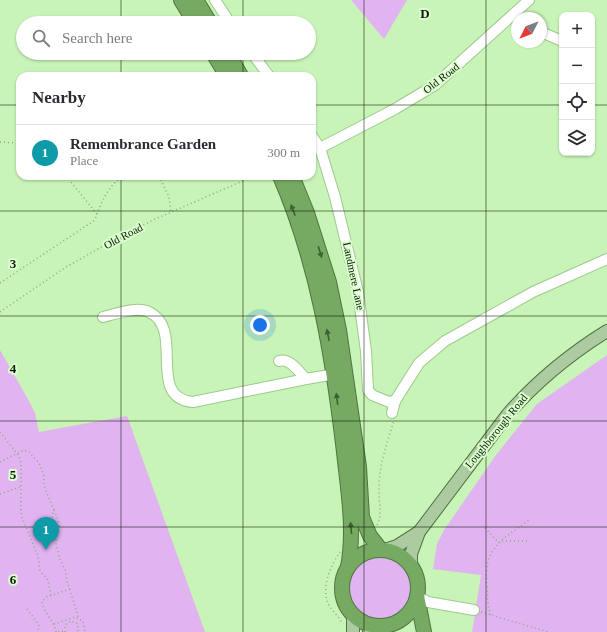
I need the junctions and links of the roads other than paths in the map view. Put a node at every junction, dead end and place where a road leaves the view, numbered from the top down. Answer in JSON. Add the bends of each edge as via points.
{"nodes":[{"id":1,"x":181,"y":0,"type":"edge"},
{"id":2,"x":196,"y":0,"type":"edge"},
{"id":3,"x":215,"y":0,"type":"edge"},
{"id":4,"x":529,"y":0,"type":"edge"},
{"id":5,"x":520,"y":12,"type":"edge"},
{"id":6,"x":191,"y":16,"type":"edge"},
{"id":7,"x":206,"y":16,"type":"edge"},
{"id":8,"x":225,"y":16,"type":"edge"},
{"id":9,"x":511,"y":22,"type":"edge"},
{"id":10,"x":547,"y":35,"type":"edge"},
{"id":11,"x":559,"y":40,"type":"edge"},
{"id":12,"x":217,"y":60,"type":"edge"},
{"id":13,"x":232,"y":60,"type":"edge"},
{"id":14,"x":257,"y":60,"type":"edge"},
{"id":15,"x":225,"y":72,"type":"edge"},
{"id":16,"x":240,"y":72,"type":"edge"},
{"id":17,"x":266,"y":72,"type":"edge"},
{"id":18,"x":316,"y":142,"type":"edge"},
{"id":19,"x":320,"y":148,"type":"junction"},
{"id":20,"x":282,"y":180,"type":"edge"},
{"id":21,"x":294,"y":180,"type":"edge"},
{"id":22,"x":607,"y":259,"type":"edge"},
{"id":23,"x":103,"y":317,"type":"dead end"},
{"id":24,"x":607,"y":331,"type":"edge"},
{"id":25,"x":279,"y":361,"type":"dead end"},
{"id":26,"x":335,"y":374,"type":"junction"},
{"id":27,"x":306,"y":379,"type":"junction"},
{"id":28,"x":395,"y":401,"type":"junction"},
{"id":29,"x":392,"y":413,"type":"dead end"},
{"id":30,"x":420,"y":532,"type":"junction"},
{"id":31,"x":383,"y":550,"type":"junction"},
{"id":32,"x":410,"y":566,"type":"junction"},
{"id":33,"x":348,"y":567,"type":"junction"},
{"id":34,"x":417,"y":596,"type":"junction"},
{"id":35,"x":474,"y":610,"type":"road end"},
{"id":36,"x":353,"y":616,"type":"junction"},
{"id":37,"x":381,"y":629,"type":"edge"},
{"id":38,"x":353,"y":632,"type":"edge"},
{"id":39,"x":424,"y":632,"type":"edge"}],
"edges":[{"from":1,"to":6,"type":"highway"},
{"from":2,"to":7,"type":"highway"},
{"from":3,"to":8,"type":"street"},
{"from":4,"to":5,"type":"street","name":"Old Road"},
{"from":9,"to":19,"type":"street","name":"Old Road","via":[[435,85]]},
{"from":10,"to":11,"type":"street"},
{"from":12,"to":15,"type":"highway"},
{"from":13,"to":16,"type":"highway"},
{"from":14,"to":17,"type":"street"},
{"from":18,"to":19,"type":"street","name":"Landmere Lane"},
{"from":19,"to":28,"type":"street","name":"Landmere Lane","via":[[343,223],[358,292],[368,390],[372,395],[389,402]]},
{"from":26,"to":20,"type":"highway","one_way":true,"via":[[317,285]]},
{"from":21,"to":31,"type":"highway","one_way":true,"via":[[324,267],[339,330],[359,467],[362,517],[366,529]]},
{"from":22,"to":28,"type":"street","via":[[533,292],[439,345],[419,363]]},
{"from":23,"to":27,"type":"street","via":[[148,311],[159,320],[165,330],[171,390],[183,401],[193,402]]},
{"from":24,"to":30,"type":"main road","name":"Loughborough Road","via":[[562,362],[523,397],[490,435]]},
{"from":25,"to":27,"type":"street","via":[[289,362]]},
{"from":26,"to":27,"type":"street"},
{"from":33,"to":26,"type":"highway","one_way":true,"via":[[352,534]]},
{"from":28,"to":29,"type":"street"},
{"from":30,"to":31,"type":"main road","name":"Loughborough Road","via":[[397,546]]},
{"from":30,"to":32,"type":"main road","name":"Loughborough Road","via":[[414,542]]},
{"from":31,"to":32,"type":"highway","via":[[396,554]]},
{"from":31,"to":33,"type":"highway","via":[[362,554]]},
{"from":32,"to":34,"type":"highway","via":[[417,581]]},
{"from":33,"to":36,"type":"highway","via":[[342,583],[342,592]]},
{"from":34,"to":35,"type":"street","via":[[428,602]]},
{"from":34,"to":37,"type":"highway","via":[[409,612],[402,619]]},
{"from":34,"to":39,"type":"highway"},
{"from":36,"to":37,"type":"highway"},
{"from":36,"to":38,"type":"main road"}]}
